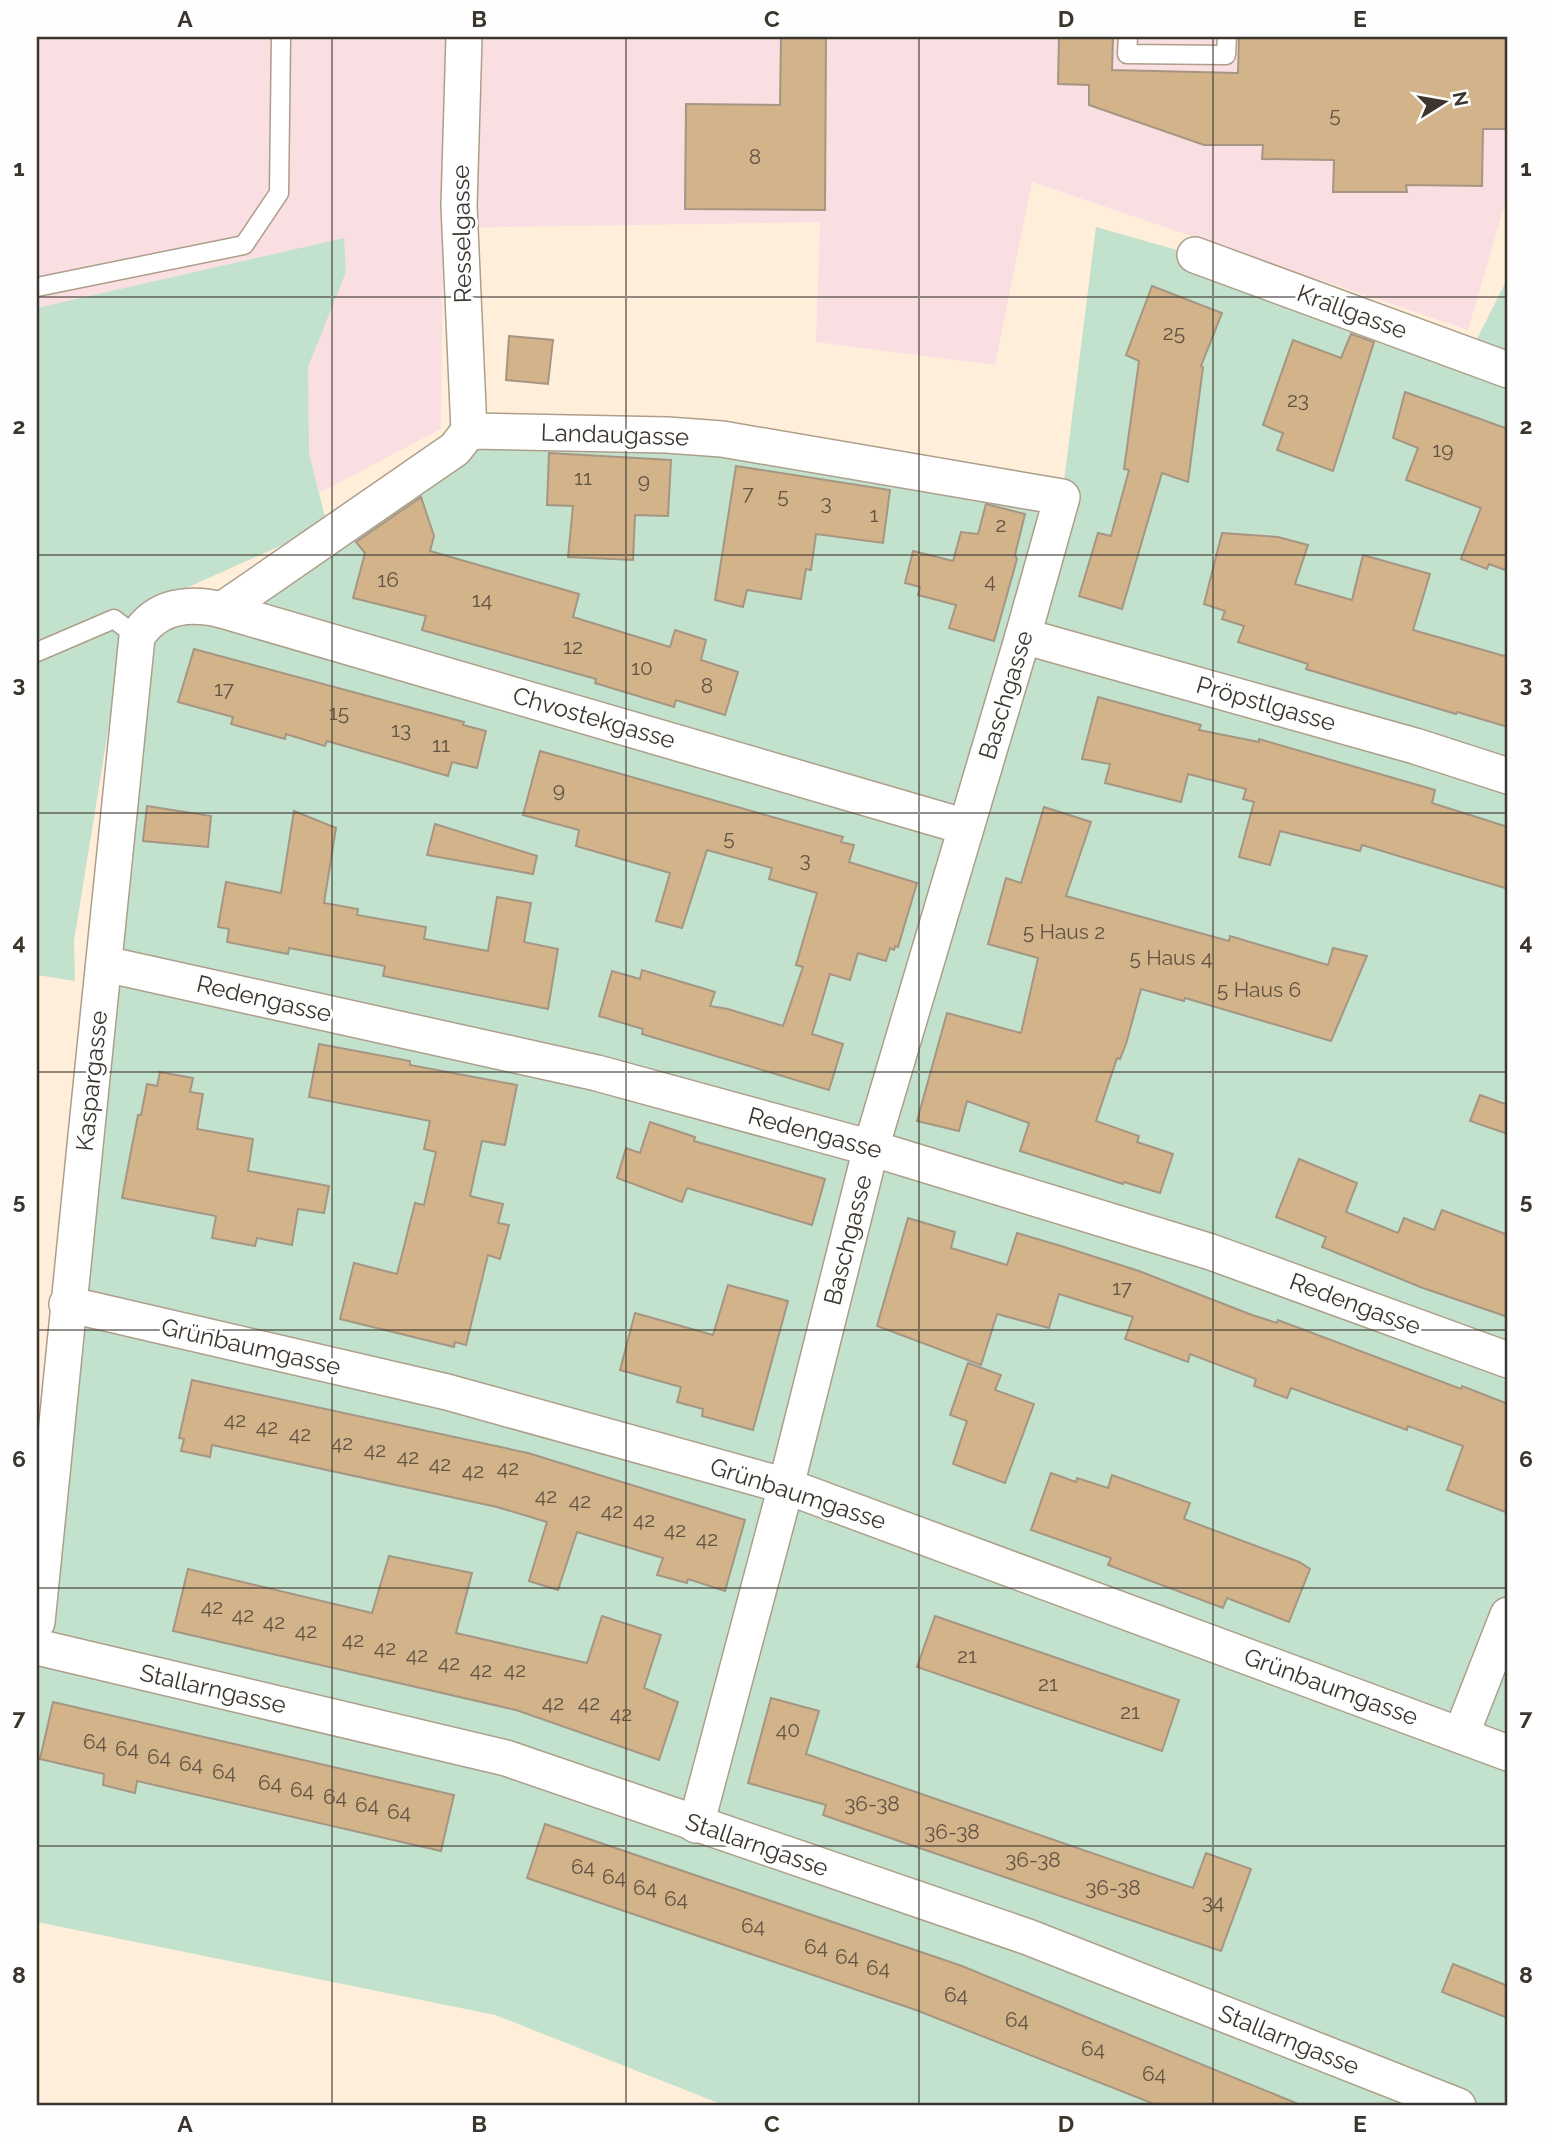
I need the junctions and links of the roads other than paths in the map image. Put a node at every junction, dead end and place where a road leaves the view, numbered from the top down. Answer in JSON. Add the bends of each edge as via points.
{"nodes":[{"id":1,"x":281,"y":37,"type":"edge"},
{"id":2,"x":464,"y":37,"type":"edge"},
{"id":3,"x":1128,"y":37,"type":"edge"},
{"id":4,"x":1227,"y":37,"type":"edge"},
{"id":5,"x":1195,"y":255,"type":"dead end"},
{"id":6,"x":37,"y":286,"type":"edge"},
{"id":7,"x":1508,"y":370,"type":"edge"},
{"id":8,"x":469,"y":431,"type":"junction"},
{"id":9,"x":1062,"y":497,"type":"joint"},
{"id":10,"x":222,"y":610,"type":"junction"},
{"id":11,"x":1024,"y":636,"type":"junction"},
{"id":12,"x":137,"y":637,"type":"junction"},
{"id":13,"x":37,"y":652,"type":"edge"},
{"id":14,"x":1508,"y":776,"type":"edge"},
{"id":15,"x":966,"y":827,"type":"junction"},
{"id":16,"x":105,"y":964,"type":"junction"},
{"id":17,"x":871,"y":1148,"type":"junction"},
{"id":18,"x":67,"y":1304,"type":"junction"},
{"id":19,"x":1508,"y":1360,"type":"edge"},
{"id":20,"x":786,"y":1486,"type":"junction"},
{"id":21,"x":1508,"y":1615,"type":"edge"},
{"id":22,"x":37,"y":1622,"type":"edge"},
{"id":23,"x":37,"y":1647,"type":"edge"},
{"id":24,"x":1461,"y":1735,"type":"junction"},
{"id":25,"x":1508,"y":1753,"type":"edge"},
{"id":26,"x":696,"y":1825,"type":"junction"},
{"id":27,"x":1458,"y":2106,"type":"edge"}],
"edges":[{"from":1,"to":6,"type":"lane","via":[[279,193],[244,245]]},
{"from":2,"to":8,"type":"street","name":"Resselgasse","via":[[459,205]]},
{"from":3,"to":4,"type":"lane","via":[[1128,54],[1202,55],[1226,55]]},
{"from":5,"to":7,"type":"street","name":"Krallgasse"},
{"from":8,"to":9,"type":"street","name":"Landaugasse","via":[[722,439]]},
{"from":8,"to":10,"type":"street","via":[[455,449]]},
{"from":9,"to":11,"type":"street","name":"Baschgasse"},
{"from":10,"to":12,"type":"street","via":[[198,604],[179,607],[144,625]]},
{"from":10,"to":15,"type":"street","name":"Chvostekgasse"},
{"from":11,"to":14,"type":"street","name":"Pröpstlgasse"},
{"from":11,"to":15,"type":"street","name":"Baschgasse"},
{"from":12,"to":13,"type":"lane","via":[[114,620]]},
{"from":12,"to":16,"type":"street","name":"Kaspargasse"},
{"from":15,"to":17,"type":"street","name":"Baschgasse"},
{"from":16,"to":17,"type":"street","name":"Redengasse","via":[[597,1073]]},
{"from":16,"to":18,"type":"street","name":"Kaspargasse"},
{"from":17,"to":19,"type":"street","name":"Redengasse","via":[[1211,1252]]},
{"from":17,"to":20,"type":"street","name":"Baschgasse"},
{"from":18,"to":20,"type":"street","name":"Grünbaumgasse","via":[[447,1392]]},
{"from":18,"to":22,"type":"street","name":"Kaspargasse"},
{"from":20,"to":24,"type":"street","name":"Grünbaumgasse"},
{"from":20,"to":26,"type":"street","name":"Baschgasse"},
{"from":21,"to":24,"type":"street"},
{"from":23,"to":26,"type":"street","name":"Stallarngasse","via":[[506,1758]]},
{"from":24,"to":25,"type":"street","name":"Grünbaumgasse"},
{"from":26,"to":27,"type":"street","name":"Stallarngasse","via":[[1028,1937]]}]}
